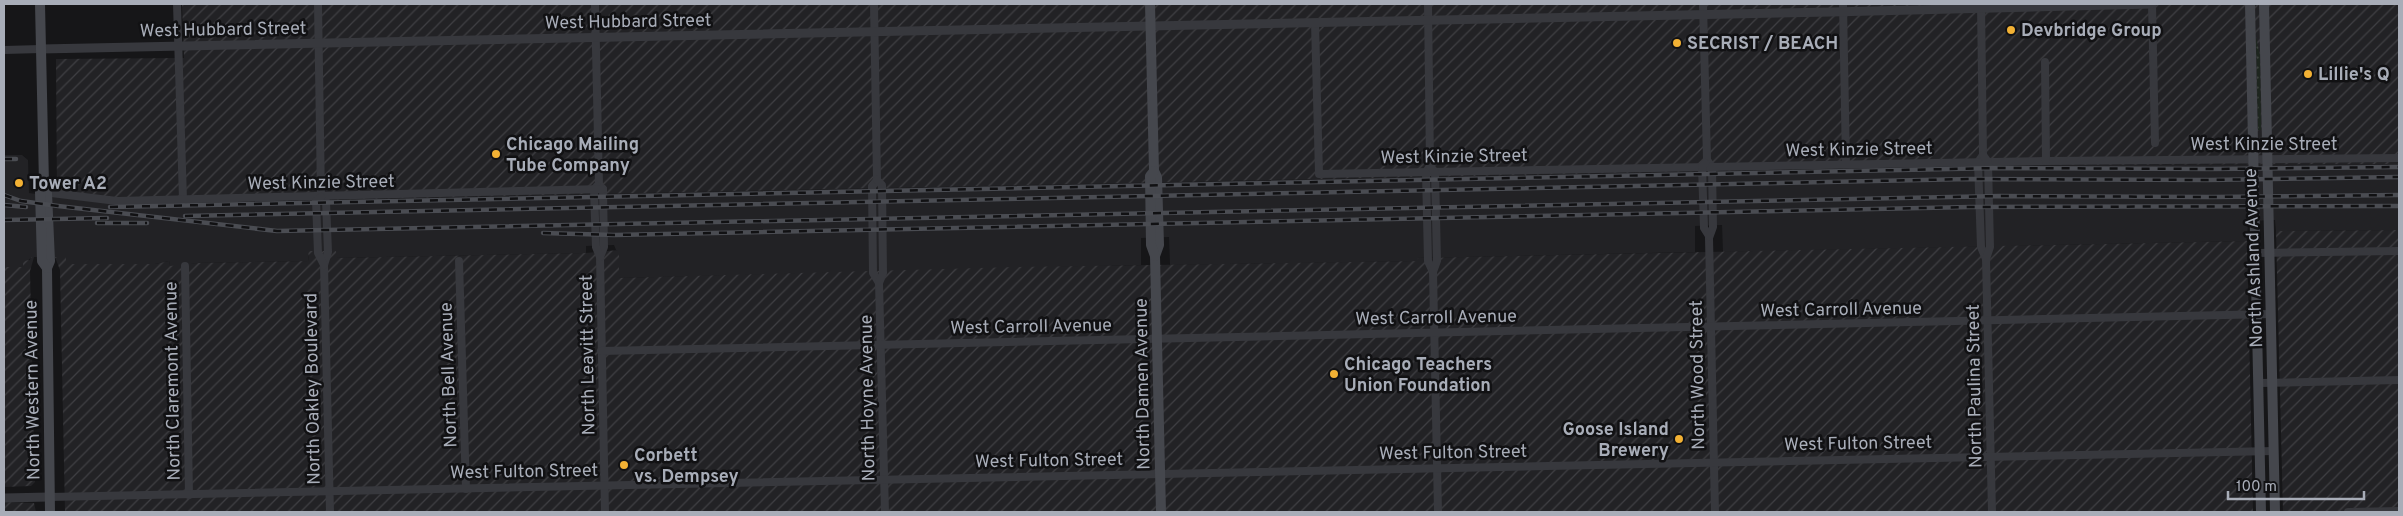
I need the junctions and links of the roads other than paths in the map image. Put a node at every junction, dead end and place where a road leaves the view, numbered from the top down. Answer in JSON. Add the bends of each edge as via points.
{"nodes":[{"id":1,"x":40,"y":4,"type":"edge"},
{"id":2,"x":177,"y":4,"type":"edge"},
{"id":3,"x":318,"y":4,"type":"edge"},
{"id":4,"x":595,"y":4,"type":"edge"},
{"id":5,"x":874,"y":4,"type":"edge"},
{"id":6,"x":1150,"y":4,"type":"edge"},
{"id":7,"x":1428,"y":4,"type":"edge"},
{"id":8,"x":1703,"y":4,"type":"edge"},
{"id":9,"x":2152,"y":4,"type":"edge"},
{"id":10,"x":2250,"y":4,"type":"edge"},
{"id":11,"x":2264,"y":4,"type":"edge"},
{"id":12,"x":1981,"y":6,"type":"edge"},
{"id":13,"x":1843,"y":8,"type":"edge"},
{"id":14,"x":1703,"y":15,"type":"junction"},
{"id":15,"x":1428,"y":21,"type":"junction"},
{"id":16,"x":1315,"y":23,"type":"junction"},
{"id":17,"x":1151,"y":26,"type":"junction"},
{"id":18,"x":874,"y":32,"type":"junction"},
{"id":19,"x":596,"y":38,"type":"junction"},
{"id":20,"x":320,"y":43,"type":"junction"},
{"id":21,"x":178,"y":46,"type":"junction"},
{"id":22,"x":41,"y":49,"type":"junction"},
{"id":23,"x":4,"y":50,"type":"edge"},
{"id":24,"x":2045,"y":62,"type":"dead end"},
{"id":25,"x":2155,"y":143,"type":"dead end"},
{"id":26,"x":1983,"y":155,"type":"junction"},
{"id":27,"x":2399,"y":158,"type":"edge"},
{"id":28,"x":2254,"y":159,"type":"junction"},
{"id":29,"x":2266,"y":160,"type":"junction"},
{"id":30,"x":2046,"y":161,"type":"junction"},
{"id":31,"x":1978,"y":162,"type":"junction"},
{"id":32,"x":1988,"y":162,"type":"junction"},
{"id":33,"x":1846,"y":164,"type":"junction"},
{"id":34,"x":1707,"y":165,"type":"junction"},
{"id":35,"x":1430,"y":170,"type":"junction"},
{"id":36,"x":599,"y":188,"type":"junction"},
{"id":37,"x":44,"y":189,"type":"junction"},
{"id":38,"x":321,"y":197,"type":"junction"},
{"id":39,"x":183,"y":200,"type":"junction"},
{"id":40,"x":2399,"y":251,"type":"edge"},
{"id":41,"x":2257,"y":252,"type":"junction"},
{"id":42,"x":2269,"y":252,"type":"junction"},
{"id":43,"x":1986,"y":259,"type":"junction"},
{"id":44,"x":460,"y":261,"type":"dead end"},
{"id":45,"x":185,"y":266,"type":"dead end"},
{"id":46,"x":2257,"y":314,"type":"junction"},
{"id":47,"x":2270,"y":314,"type":"junction"},
{"id":48,"x":1987,"y":320,"type":"junction"},
{"id":49,"x":1711,"y":326,"type":"junction"},
{"id":50,"x":1434,"y":332,"type":"junction"},
{"id":51,"x":1157,"y":339,"type":"junction"},
{"id":52,"x":881,"y":345,"type":"junction"},
{"id":53,"x":602,"y":351,"type":"junction"},
{"id":54,"x":2399,"y":380,"type":"edge"},
{"id":55,"x":2259,"y":382,"type":"junction"},
{"id":56,"x":2272,"y":382,"type":"junction"},
{"id":57,"x":2260,"y":451,"type":"junction"},
{"id":58,"x":2274,"y":451,"type":"junction"},
{"id":59,"x":1991,"y":457,"type":"junction"},
{"id":60,"x":1714,"y":463,"type":"junction"},
{"id":61,"x":1437,"y":468,"type":"junction"},
{"id":62,"x":1160,"y":474,"type":"junction"},
{"id":63,"x":884,"y":480,"type":"junction"},
{"id":64,"x":605,"y":486,"type":"junction"},
{"id":65,"x":466,"y":489,"type":"junction"},
{"id":66,"x":329,"y":492,"type":"junction"},
{"id":67,"x":189,"y":494,"type":"junction"},
{"id":68,"x":49,"y":497,"type":"junction"},
{"id":69,"x":4,"y":498,"type":"edge"},
{"id":70,"x":2399,"y":511,"type":"edge"},
{"id":71,"x":50,"y":512,"type":"edge"},
{"id":72,"x":330,"y":512,"type":"edge"},
{"id":73,"x":605,"y":512,"type":"edge"},
{"id":74,"x":884,"y":512,"type":"edge"},
{"id":75,"x":1161,"y":512,"type":"edge"},
{"id":76,"x":1438,"y":512,"type":"edge"},
{"id":77,"x":1715,"y":512,"type":"edge"},
{"id":78,"x":1992,"y":512,"type":"edge"},
{"id":79,"x":2261,"y":512,"type":"edge"},
{"id":80,"x":2275,"y":512,"type":"edge"},
{"id":81,"x":2348,"y":512,"type":"edge"}],
"edges":[{"from":1,"to":22,"type":"main road","name":"North Western Avenue"},
{"from":2,"to":21,"type":"street"},
{"from":3,"to":20,"type":"street","name":"North Oakley Boulevard"},
{"from":4,"to":19,"type":"street","name":"North Leavitt Street"},
{"from":5,"to":18,"type":"street","name":"North Hoyne Avenue"},
{"from":6,"to":17,"type":"main road","name":"North Damen Avenue"},
{"from":7,"to":15,"type":"street"},
{"from":8,"to":14,"type":"street","name":"North Wood Street"},
{"from":9,"to":12,"type":"street","name":"West Hubbard Street"},
{"from":9,"to":25,"type":"street"},
{"from":10,"to":28,"type":"main road","name":"North Ashland Avenue"},
{"from":11,"to":29,"type":"main road","name":"North Ashland Avenue"},
{"from":12,"to":13,"type":"street","name":"West Hubbard Street"},
{"from":12,"to":26,"type":"street"},
{"from":13,"to":14,"type":"street","name":"West Hubbard Street"},
{"from":13,"to":33,"type":"street"},
{"from":14,"to":15,"type":"street","name":"West Hubbard Street"},
{"from":14,"to":34,"type":"street","name":"North Wood Street"},
{"from":15,"to":16,"type":"street","name":"West Hubbard Street"},
{"from":15,"to":35,"type":"street"},
{"from":16,"to":17,"type":"street","name":"West Hubbard Street"},
{"from":16,"to":35,"type":"street","name":"West Kinzie Street","via":[[1319,174]]},
{"from":17,"to":18,"type":"street","name":"West Hubbard Street"},
{"from":17,"to":51,"type":"main road","name":"North Damen Avenue","via":[[1154,171],[1157,176]]},
{"from":18,"to":19,"type":"street","name":"West Hubbard Street"},
{"from":18,"to":52,"type":"street","name":"North Hoyne Avenue","via":[[877,180],[872,186],[873,263],[880,283]]},
{"from":19,"to":20,"type":"street","name":"West Hubbard Street"},
{"from":19,"to":36,"type":"street","name":"North Leavitt Street"},
{"from":20,"to":21,"type":"street","name":"West Hubbard Street"},
{"from":20,"to":38,"type":"street","name":"North Oakley Boulevard"},
{"from":21,"to":22,"type":"street","name":"West Hubbard Street"},
{"from":21,"to":39,"type":"street"},
{"from":22,"to":23,"type":"street","name":"West Hubbard Street"},
{"from":22,"to":37,"type":"main road","name":"North Western Avenue"},
{"from":24,"to":30,"type":"street"},
{"from":26,"to":31,"type":"street"},
{"from":26,"to":32,"type":"street"},
{"from":27,"to":29,"type":"street","name":"West Kinzie Street"},
{"from":28,"to":29,"type":"street","name":"West Kinzie Street"},
{"from":28,"to":30,"type":"street","name":"West Kinzie Street"},
{"from":28,"to":41,"type":"main road","name":"North Ashland Avenue"},
{"from":29,"to":42,"type":"main road","name":"North Ashland Avenue"},
{"from":30,"to":32,"type":"street","name":"West Kinzie Street"},
{"from":31,"to":32,"type":"street","name":"West Kinzie Street"},
{"from":31,"to":33,"type":"street","name":"West Kinzie Street"},
{"from":31,"to":43,"type":"street","name":"North Paulina Street","via":[[1980,247]]},
{"from":32,"to":43,"type":"street","name":"North Paulina Street","via":[[1990,247]]},
{"from":33,"to":34,"type":"street","name":"West Kinzie Street"},
{"from":34,"to":35,"type":"street","name":"West Kinzie Street"},
{"from":34,"to":49,"type":"street","name":"North Wood Street","via":[[1704,228],[1709,236]]},
{"from":35,"to":50,"type":"street","via":[[1437,261],[1433,272]]},
{"from":36,"to":38,"type":"street","name":"West Kinzie Street"},
{"from":36,"to":53,"type":"street","name":"North Leavitt Street","via":[[604,247],[600,257]]},
{"from":37,"to":39,"type":"street","name":"West Kinzie Street","via":[[117,201]]},
{"from":37,"to":68,"type":"main road","name":"North Western Avenue","via":[[50,262],[47,268]]},
{"from":38,"to":39,"type":"street","name":"West Kinzie Street"},
{"from":38,"to":66,"type":"street","name":"North Oakley Boulevard","via":[[326,201],[328,252],[324,265]]},
{"from":40,"to":42,"type":"street"},
{"from":41,"to":42,"type":"street"},
{"from":41,"to":46,"type":"main road","name":"North Ashland Avenue"},
{"from":42,"to":47,"type":"main road","name":"North Ashland Avenue"},
{"from":43,"to":48,"type":"street","name":"North Paulina Street"},
{"from":44,"to":65,"type":"street","name":"North Bell Avenue"},
{"from":45,"to":67,"type":"street","name":"North Claremont Avenue"},
{"from":46,"to":47,"type":"street","name":"West Carroll Avenue"},
{"from":46,"to":48,"type":"street","name":"West Carroll Avenue"},
{"from":46,"to":55,"type":"main road","name":"North Ashland Avenue"},
{"from":47,"to":56,"type":"main road","name":"North Ashland Avenue"},
{"from":48,"to":49,"type":"street","name":"West Carroll Avenue"},
{"from":48,"to":59,"type":"street","name":"North Paulina Street"},
{"from":49,"to":50,"type":"street","name":"West Carroll Avenue"},
{"from":49,"to":60,"type":"street","name":"North Wood Street"},
{"from":50,"to":51,"type":"street","name":"West Carroll Avenue"},
{"from":50,"to":61,"type":"street"},
{"from":51,"to":52,"type":"street","name":"West Carroll Avenue"},
{"from":51,"to":62,"type":"main road","name":"North Damen Avenue"},
{"from":52,"to":53,"type":"street","name":"West Carroll Avenue"},
{"from":52,"to":63,"type":"street","name":"North Hoyne Avenue"},
{"from":53,"to":64,"type":"street","name":"North Leavitt Street"},
{"from":54,"to":56,"type":"street"},
{"from":55,"to":56,"type":"street"},
{"from":55,"to":57,"type":"main road","name":"North Ashland Avenue"},
{"from":56,"to":58,"type":"main road","name":"North Ashland Avenue"},
{"from":57,"to":58,"type":"street","name":"West Fulton Street"},
{"from":57,"to":59,"type":"street","name":"West Fulton Street"},
{"from":57,"to":79,"type":"main road","name":"North Ashland Avenue"},
{"from":58,"to":80,"type":"main road","name":"North Ashland Avenue"},
{"from":59,"to":60,"type":"street","name":"West Fulton Street"},
{"from":59,"to":78,"type":"street","name":"North Paulina Street"},
{"from":60,"to":61,"type":"street","name":"West Fulton Street"},
{"from":60,"to":77,"type":"street","name":"North Wood Street"},
{"from":61,"to":62,"type":"street","name":"West Fulton Street"},
{"from":61,"to":76,"type":"street"},
{"from":62,"to":63,"type":"street","name":"West Fulton Street"},
{"from":62,"to":75,"type":"main road","name":"North Damen Avenue"},
{"from":63,"to":64,"type":"street","name":"West Fulton Street"},
{"from":63,"to":74,"type":"street","name":"North Hoyne Avenue"},
{"from":64,"to":65,"type":"street","name":"West Fulton Street"},
{"from":64,"to":73,"type":"street","name":"North Leavitt Street"},
{"from":65,"to":66,"type":"street","name":"West Fulton Street"},
{"from":66,"to":67,"type":"street","name":"West Fulton Street"},
{"from":66,"to":72,"type":"street","name":"North Oakley Boulevard"},
{"from":67,"to":68,"type":"street","name":"West Fulton Street"},
{"from":68,"to":69,"type":"street","name":"West Fulton Street"},
{"from":68,"to":71,"type":"main road","name":"North Western Avenue"},
{"from":70,"to":81,"type":"street"}]}
